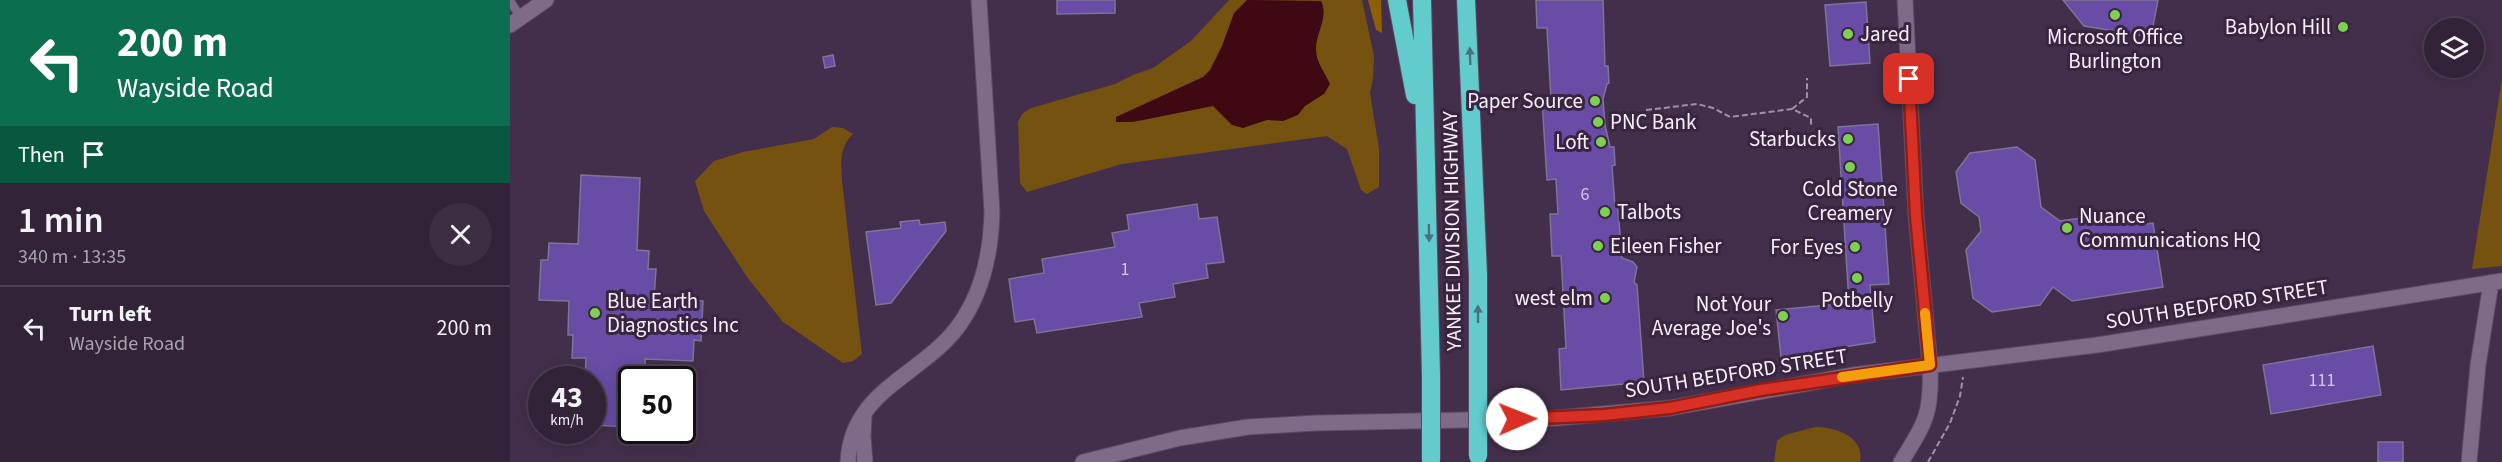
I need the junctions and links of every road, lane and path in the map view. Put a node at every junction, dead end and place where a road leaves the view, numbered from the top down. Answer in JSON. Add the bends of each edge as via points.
{"nodes":[{"id":1,"x":546,"y":0,"type":"edge"},
{"id":2,"x":979,"y":0,"type":"edge"},
{"id":3,"x":1397,"y":0,"type":"edge"},
{"id":4,"x":1422,"y":0,"type":"edge"},
{"id":5,"x":1466,"y":0,"type":"edge"},
{"id":6,"x":1905,"y":0,"type":"edge"},
{"id":7,"x":510,"y":1,"type":"edge"},
{"id":8,"x":516,"y":21,"type":"edge"},
{"id":9,"x":1807,"y":78,"type":"dead end"},
{"id":10,"x":1792,"y":109,"type":"junction"},
{"id":11,"x":1646,"y":110,"type":"dead end"},
{"id":12,"x":1811,"y":127,"type":"dead end"},
{"id":13,"x":1426,"y":175,"type":"junction"},
{"id":14,"x":2497,"y":282,"type":"edge"},
{"id":15,"x":1964,"y":361,"type":"junction"},
{"id":16,"x":1930,"y":365,"type":"junction"},
{"id":17,"x":866,"y":411,"type":"junction"},
{"id":18,"x":1478,"y":459,"type":"edge"},
{"id":19,"x":1431,"y":461,"type":"edge"},
{"id":20,"x":848,"y":462,"type":"edge"},
{"id":21,"x":865,"y":462,"type":"edge"},
{"id":22,"x":1083,"y":462,"type":"edge"},
{"id":23,"x":1901,"y":462,"type":"edge"},
{"id":24,"x":1928,"y":462,"type":"edge"},
{"id":25,"x":2469,"y":462,"type":"edge"}],
"edges":[{"from":1,"to":8,"type":"main road"},
{"from":2,"to":17,"type":"main road","via":[[992,212],[986,265],[958,327],[872,401]]},
{"from":3,"to":13,"type":"highway"},
{"from":4,"to":13,"type":"highway","name":"YANKEE DIVISION HIGHWAY"},
{"from":18,"to":5,"type":"highway","name":"YANKEE DIVISION HIGHWAY","one_way":true,"bridge":true,"via":[[1478,274]]},
{"from":6,"to":16,"type":"main road","via":[[1916,215]]},
{"from":7,"to":8,"type":"lane"},
{"from":9,"to":10,"type":"path","via":[[1807,97]]},
{"from":10,"to":11,"type":"path","via":[[1730,117],[1697,104]]},
{"from":10,"to":12,"type":"path","via":[[1811,118]]},
{"from":13,"to":19,"type":"highway","name":"YANKEE DIVISION HIGHWAY","one_way":true,"bridge":true},
{"from":14,"to":15,"type":"main road","name":"SOUTH BEDFORD STREET","via":[[2097,345]]},
{"from":14,"to":25,"type":"main road","via":[[2478,365]]},
{"from":15,"to":16,"type":"main road","name":"SOUTH BEDFORD STREET"},
{"from":15,"to":24,"type":"path","via":[[1960,396],[1943,439]]},
{"from":16,"to":22,"type":"main road","name":"SOUTH BEDFORD STREET","via":[[1632,412],[1248,428],[1180,438]]},
{"from":16,"to":23,"type":"main road","via":[[1928,417]]},
{"from":17,"to":20,"type":"main road","via":[[853,434]]},
{"from":17,"to":21,"type":"main road"}]}
